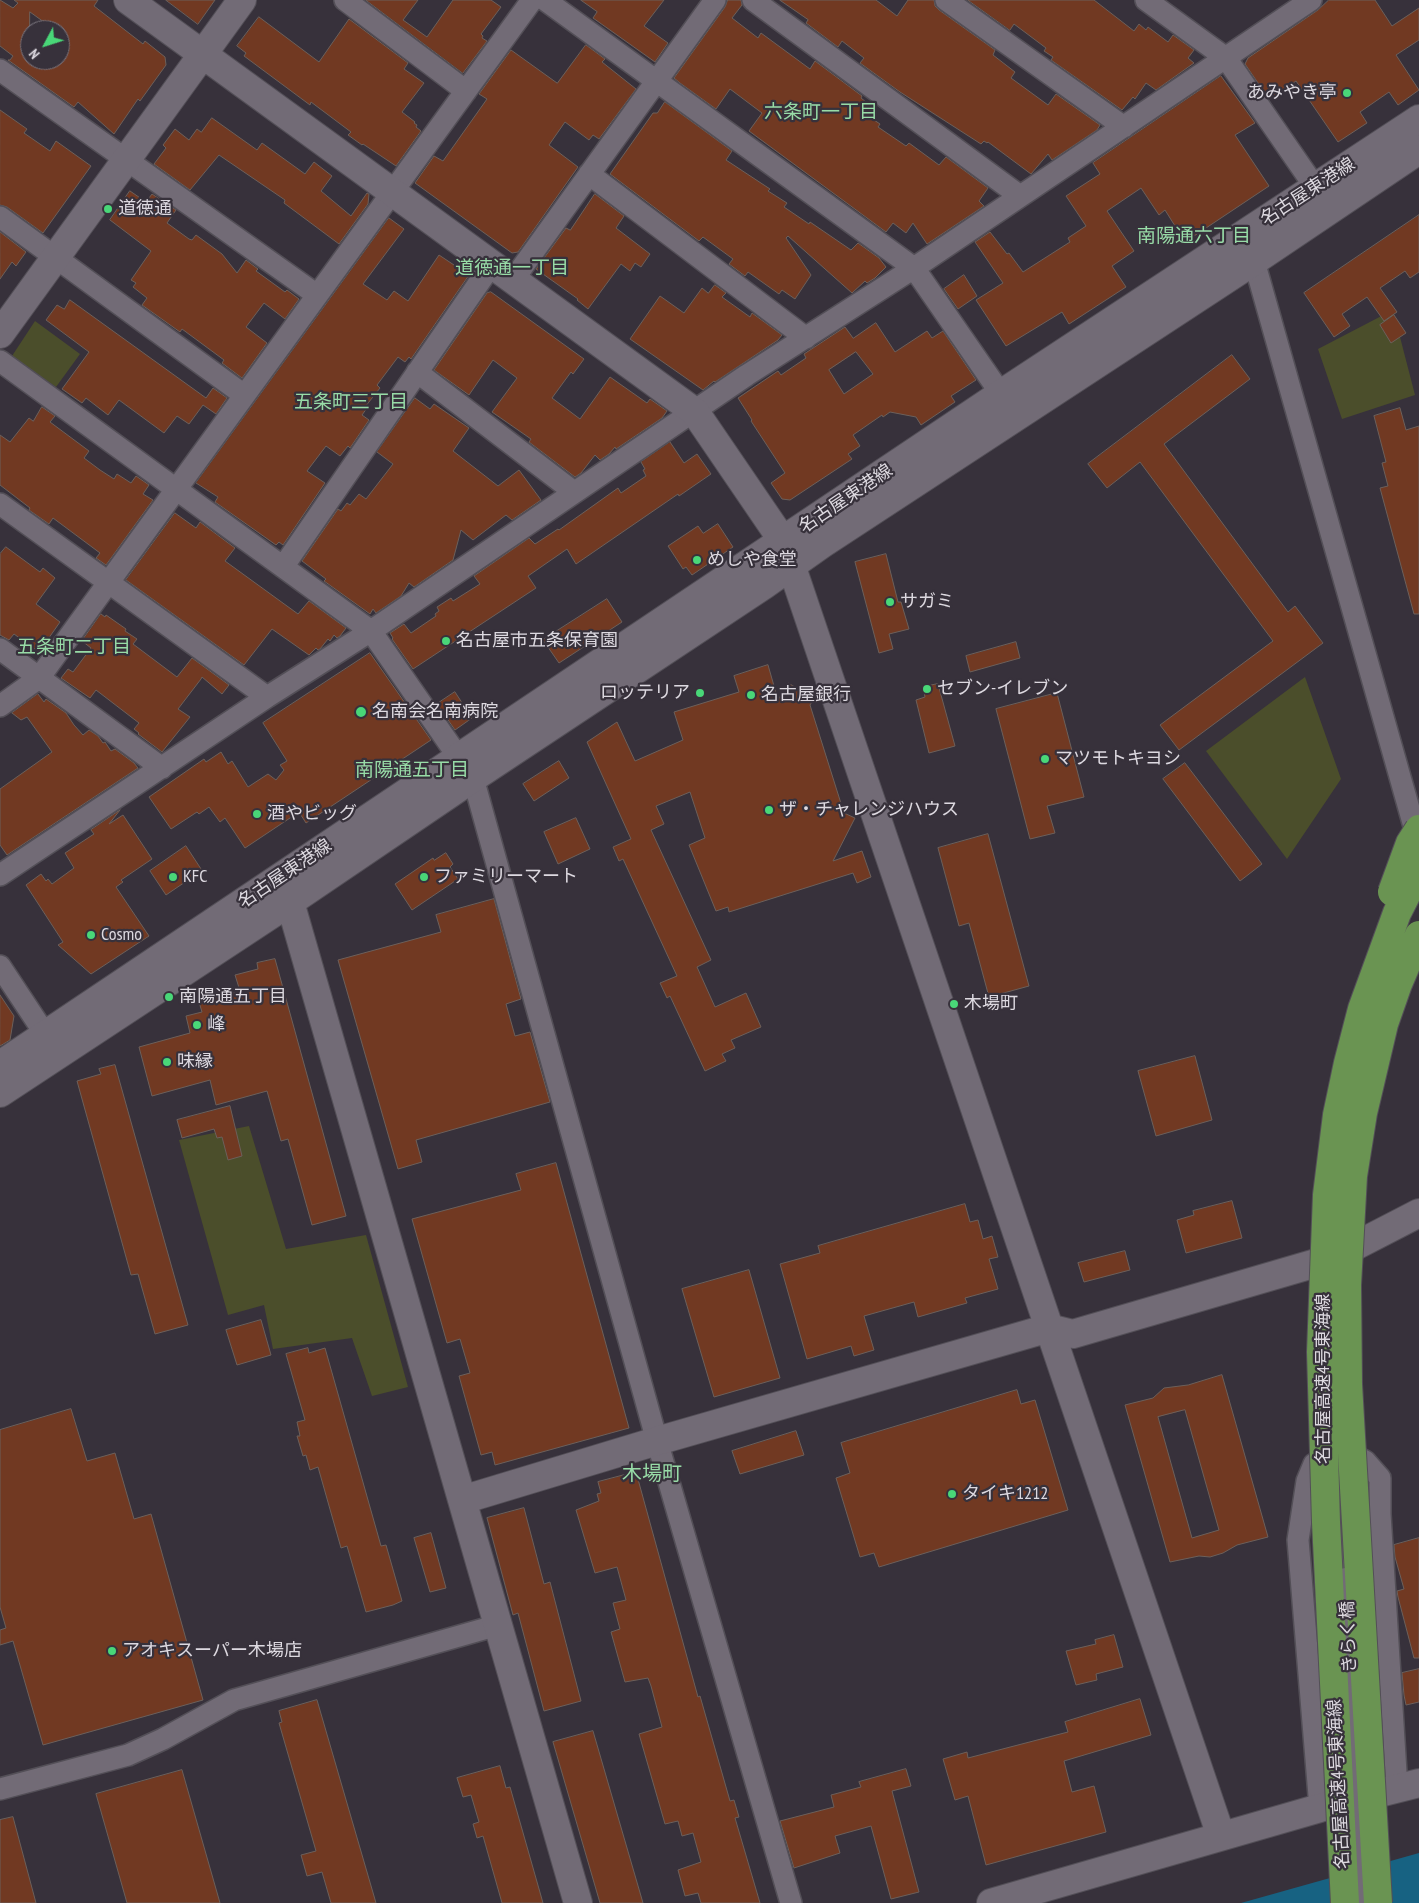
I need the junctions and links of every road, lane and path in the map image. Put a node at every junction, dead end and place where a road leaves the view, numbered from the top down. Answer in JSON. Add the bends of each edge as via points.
{"nodes":[{"id":1,"x":128,"y":0,"type":"edge"},
{"id":2,"x":242,"y":0,"type":"edge"},
{"id":3,"x":345,"y":0,"type":"edge"},
{"id":4,"x":532,"y":0,"type":"edge"},
{"id":5,"x":545,"y":0,"type":"edge"},
{"id":6,"x":715,"y":0,"type":"edge"},
{"id":7,"x":753,"y":0,"type":"edge"},
{"id":8,"x":946,"y":0,"type":"edge"},
{"id":9,"x":1146,"y":0,"type":"edge"},
{"id":10,"x":1311,"y":0,"type":"edge"},
{"id":11,"x":203,"y":54,"type":"junction"},
{"id":12,"x":1226,"y":58,"type":"junction"},
{"id":13,"x":0,"y":70,"type":"edge"},
{"id":14,"x":657,"y":81,"type":"junction"},
{"id":15,"x":466,"y":91,"type":"junction"},
{"id":16,"x":1419,"y":119,"type":"edge"},
{"id":17,"x":1124,"y":127,"type":"junction"},
{"id":18,"x":1419,"y":150,"type":"edge"},
{"id":19,"x":126,"y":160,"type":"junction"},
{"id":20,"x":589,"y":174,"type":"junction"},
{"id":21,"x":1315,"y":187,"type":"junction"},
{"id":22,"x":392,"y":192,"type":"junction"},
{"id":23,"x":1020,"y":196,"type":"junction"},
{"id":24,"x":0,"y":217,"type":"edge"},
{"id":25,"x":56,"y":257,"type":"junction"},
{"id":26,"x":1254,"y":261,"type":"junction"},
{"id":27,"x":914,"y":268,"type":"junction"},
{"id":28,"x":502,"y":272,"type":"junction"},
{"id":29,"x":318,"y":295,"type":"junction"},
{"id":30,"x":0,"y":334,"type":"edge"},
{"id":31,"x":806,"y":338,"type":"junction"},
{"id":32,"x":0,"y":361,"type":"edge"},
{"id":33,"x":416,"y":372,"type":"junction"},
{"id":34,"x":1001,"y":394,"type":"junction"},
{"id":35,"x":244,"y":395,"type":"junction"},
{"id":36,"x":695,"y":412,"type":"junction"},
{"id":37,"x":176,"y":489,"type":"junction"},
{"id":38,"x":574,"y":492,"type":"junction"},
{"id":39,"x":0,"y":504,"type":"edge"},
{"id":40,"x":787,"y":553,"type":"junction"},
{"id":41,"x":283,"y":567,"type":"junction"},
{"id":42,"x":108,"y":583,"type":"junction"},
{"id":43,"x":371,"y":631,"type":"junction"},
{"id":44,"x":0,"y":649,"type":"edge"},
{"id":45,"x":39,"y":678,"type":"junction"},
{"id":46,"x":267,"y":697,"type":"junction"},
{"id":47,"x":0,"y":706,"type":"edge"},
{"id":48,"x":162,"y":768,"type":"junction"},
{"id":49,"x":466,"y":768,"type":"junction"},
{"id":50,"x":1419,"y":829,"type":"edge"},
{"id":51,"x":1419,"y":844,"type":"edge"},
{"id":52,"x":1419,"y":870,"type":"edge"},
{"id":53,"x":0,"y":875,"type":"edge"},
{"id":54,"x":283,"y":891,"type":"junction"},
{"id":55,"x":1419,"y":935,"type":"edge"},
{"id":56,"x":0,"y":966,"type":"edge"},
{"id":57,"x":45,"y":1034,"type":"junction"},
{"id":58,"x":0,"y":1065,"type":"edge"},
{"id":59,"x":0,"y":1093,"type":"edge"},
{"id":60,"x":1346,"y":1108,"type":"dead end"},
{"id":61,"x":1419,"y":1212,"type":"edge"},
{"id":62,"x":1337,"y":1255,"type":"junction"},
{"id":63,"x":1049,"y":1328,"type":"junction"},
{"id":64,"x":657,"y":1441,"type":"junction"},
{"id":65,"x":1337,"y":1455,"type":"junction"},
{"id":66,"x":462,"y":1500,"type":"junction"},
{"id":67,"x":498,"y":1625,"type":"junction"},
{"id":68,"x":1408,"y":1786,"type":"edge"},
{"id":69,"x":0,"y":1788,"type":"edge"},
{"id":70,"x":1320,"y":1808,"type":"junction"},
{"id":71,"x":1221,"y":1836,"type":"junction"},
{"id":72,"x":578,"y":1903,"type":"edge"},
{"id":73,"x":791,"y":1903,"type":"edge"},
{"id":74,"x":991,"y":1903,"type":"edge"},
{"id":75,"x":1345,"y":1903,"type":"edge"},
{"id":76,"x":1360,"y":1903,"type":"edge"},
{"id":77,"x":1378,"y":1903,"type":"edge"}],
"edges":[{"from":1,"to":11,"type":"street"},
{"from":2,"to":11,"type":"street"},
{"from":3,"to":15,"type":"street"},
{"from":4,"to":15,"type":"street"},
{"from":5,"to":14,"type":"street"},
{"from":6,"to":14,"type":"street"},
{"from":7,"to":23,"type":"street"},
{"from":8,"to":17,"type":"street"},
{"from":9,"to":12,"type":"street"},
{"from":10,"to":12,"type":"street"},
{"from":11,"to":19,"type":"street"},
{"from":11,"to":22,"type":"street"},
{"from":12,"to":17,"type":"street"},
{"from":12,"to":21,"type":"street"},
{"from":13,"to":19,"type":"street"},
{"from":14,"to":20,"type":"street"},
{"from":14,"to":27,"type":"street"},
{"from":15,"to":22,"type":"street"},
{"from":16,"to":21,"type":"street","name":"名古屋東港線"},
{"from":17,"to":23,"type":"street"},
{"from":18,"to":26,"type":"street","name":"名古屋東港線"},
{"from":19,"to":25,"type":"street"},
{"from":19,"to":29,"type":"street"},
{"from":20,"to":28,"type":"street"},
{"from":20,"to":31,"type":"street"},
{"from":21,"to":34,"type":"street","name":"名古屋東港線"},
{"from":22,"to":28,"type":"street"},
{"from":22,"to":29,"type":"street"},
{"from":23,"to":27,"type":"street"},
{"from":24,"to":25,"type":"street"},
{"from":25,"to":30,"type":"street"},
{"from":25,"to":35,"type":"street"},
{"from":26,"to":40,"type":"street","name":"名古屋東港線","via":[[1015,416]]},
{"from":26,"to":51,"type":"street"},
{"from":27,"to":31,"type":"street"},
{"from":27,"to":34,"type":"street"},
{"from":28,"to":33,"type":"street"},
{"from":28,"to":36,"type":"street"},
{"from":29,"to":35,"type":"street"},
{"from":31,"to":36,"type":"street"},
{"from":32,"to":37,"type":"street"},
{"from":33,"to":38,"type":"street"},
{"from":33,"to":41,"type":"street"},
{"from":34,"to":40,"type":"street","name":"名古屋東港線"},
{"from":35,"to":37,"type":"street"},
{"from":36,"to":38,"type":"street"},
{"from":36,"to":40,"type":"street"},
{"from":37,"to":41,"type":"street"},
{"from":37,"to":42,"type":"street"},
{"from":38,"to":43,"type":"street"},
{"from":39,"to":42,"type":"street"},
{"from":40,"to":49,"type":"street","name":"名古屋東港線"},
{"from":40,"to":63,"type":"street"},
{"from":41,"to":43,"type":"street"},
{"from":42,"to":45,"type":"street"},
{"from":42,"to":46,"type":"street"},
{"from":43,"to":46,"type":"street"},
{"from":43,"to":49,"type":"street"},
{"from":44,"to":45,"type":"street"},
{"from":45,"to":47,"type":"street"},
{"from":45,"to":48,"type":"street"},
{"from":46,"to":48,"type":"street"},
{"from":48,"to":53,"type":"street"},
{"from":49,"to":54,"type":"street","name":"名古屋東港線"},
{"from":49,"to":64,"type":"street"},
{"from":50,"to":60,"type":"highway","bridge":true,"via":[[1410,843],[1385,912]]},
{"from":52,"to":75,"type":"highway","name":"名古屋高速4号東海線","bridge":true,"via":[[1397,913],[1362,1010],[1337,1115],[1327,1195],[1321,1362],[1326,1532]]},
{"from":54,"to":57,"type":"street","name":"名古屋東港線"},
{"from":54,"to":59,"type":"street","name":"名古屋東港線"},
{"from":54,"to":66,"type":"street"},
{"from":55,"to":77,"type":"highway","name":"名古屋高速4号東海線","bridge":true,"via":[[1384,1024],[1363,1113],[1353,1176],[1347,1286],[1348,1384]]},
{"from":56,"to":57,"type":"street"},
{"from":57,"to":58,"type":"street","name":"名古屋東港線"},
{"from":61,"to":62,"type":"street"},
{"from":62,"to":63,"type":"street","via":[[1073,1334]]},
{"from":62,"to":65,"type":"street","name":"きらく橋","via":[[1328,1360]]},
{"from":63,"to":64,"type":"street"},
{"from":63,"to":71,"type":"street"},
{"from":64,"to":66,"type":"street"},
{"from":64,"to":73,"type":"street"},
{"from":65,"to":68,"type":"street","via":[[1365,1461],[1380,1478],[1380,1514]]},
{"from":65,"to":70,"type":"street","via":[[1314,1464],[1307,1481],[1298,1540]]},
{"from":65,"to":76,"type":"street","name":"きらく橋","bridge":true},
{"from":66,"to":67,"type":"street"},
{"from":67,"to":69,"type":"street","via":[[234,1700],[128,1755]]},
{"from":67,"to":72,"type":"street"},
{"from":68,"to":70,"type":"street"},
{"from":70,"to":71,"type":"street"},
{"from":71,"to":74,"type":"street"}]}
